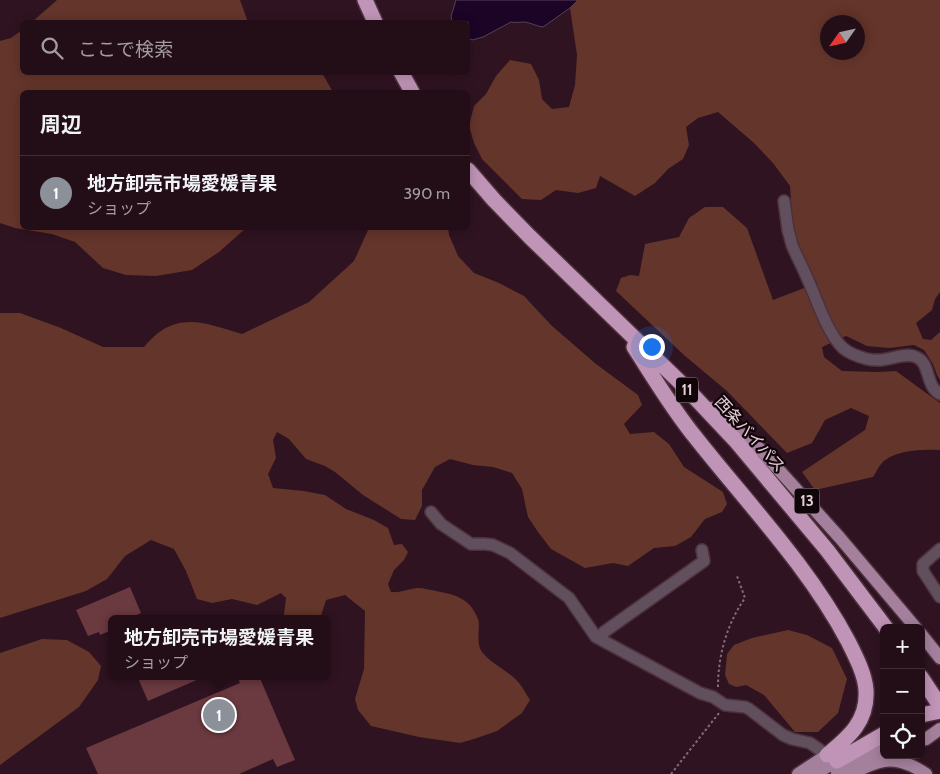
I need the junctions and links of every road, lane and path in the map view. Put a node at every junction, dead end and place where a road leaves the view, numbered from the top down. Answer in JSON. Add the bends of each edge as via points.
{"nodes":[{"id":1,"x":365,"y":0,"type":"edge"},
{"id":2,"x":374,"y":20,"type":"edge"},
{"id":3,"x":403,"y":75,"type":"edge"},
{"id":4,"x":411,"y":90,"type":"edge"},
{"id":5,"x":470,"y":172,"type":"edge"},
{"id":6,"x":784,"y":201,"type":"dead end"},
{"id":7,"x":618,"y":323,"type":"junction"},
{"id":8,"x":686,"y":388,"type":"junction"},
{"id":9,"x":940,"y":394,"type":"edge"},
{"id":10,"x":431,"y":512,"type":"dead end"},
{"id":11,"x":940,"y":549,"type":"edge"},
{"id":12,"x":702,"y":550,"type":"dead end"},
{"id":13,"x":737,"y":576,"type":"dead end"},
{"id":14,"x":940,"y":597,"type":"edge"},
{"id":15,"x":883,"y":624,"type":"edge"},
{"id":16,"x":913,"y":624,"type":"edge"},
{"id":17,"x":925,"y":639,"type":"edge"},
{"id":18,"x":601,"y":640,"type":"junction"},
{"id":19,"x":940,"y":658,"type":"edge"},
{"id":20,"x":925,"y":683,"type":"edge"},
{"id":21,"x":721,"y":703,"type":"junction"},
{"id":22,"x":940,"y":706,"type":"edge"},
{"id":23,"x":940,"y":711,"type":"edge"},
{"id":24,"x":925,"y":714,"type":"edge"},
{"id":25,"x":940,"y":729,"type":"edge"},
{"id":26,"x":880,"y":737,"type":"edge"},
{"id":27,"x":925,"y":738,"type":"edge"},
{"id":28,"x":880,"y":751,"type":"edge"},
{"id":29,"x":842,"y":768,"type":"edge"},
{"id":30,"x":671,"y":774,"type":"edge"},
{"id":31,"x":798,"y":774,"type":"edge"},
{"id":32,"x":815,"y":774,"type":"edge"},
{"id":33,"x":926,"y":774,"type":"edge"}],
"edges":[{"from":1,"to":2,"type":"highway"},
{"from":3,"to":4,"type":"highway"},
{"from":5,"to":7,"type":"highway","name":"西条バイパス","number":"11","via":[[530,238]]},
{"from":6,"to":9,"type":"street","via":[[792,245],[834,338],[853,354],[866,359],[915,356],[923,362],[930,384]]},
{"from":7,"to":8,"type":"highway","name":"西条バイパス","number":"11"},
{"from":7,"to":29,"type":"highway","number":"11","via":[[695,437],[816,589],[858,661],[866,688],[866,704],[862,718],[846,740]]},
{"from":8,"to":15,"type":"highway","name":"西条バイパス","number":"11","via":[[828,550]]},
{"from":8,"to":16,"type":"main road","number":"13","via":[[760,449]]},
{"from":10,"to":18,"type":"street","via":[[441,524],[471,544],[494,545],[510,553],[568,598]]},
{"from":11,"to":14,"type":"street","via":[[923,564],[922,571]]},
{"from":12,"to":18,"type":"street","via":[[704,561],[604,632]]},
{"from":13,"to":21,"type":"path","via":[[745,598],[732,620],[722,649],[718,686]]},
{"from":17,"to":19,"type":"main road"},
{"from":18,"to":21,"type":"street"},
{"from":20,"to":22,"type":"highway"},
{"from":21,"to":29,"type":"street","via":[[749,709],[783,735],[810,743]]},
{"from":21,"to":30,"type":"path","via":[[718,716]]},
{"from":23,"to":24,"type":"highway"},
{"from":25,"to":27,"type":"main road"},
{"from":26,"to":29,"type":"highway"},
{"from":28,"to":29,"type":"main road"},
{"from":29,"to":31,"type":"main road"},
{"from":29,"to":32,"type":"main road"},
{"from":29,"to":33,"type":"main road","via":[[893,760],[905,762]]}]}
